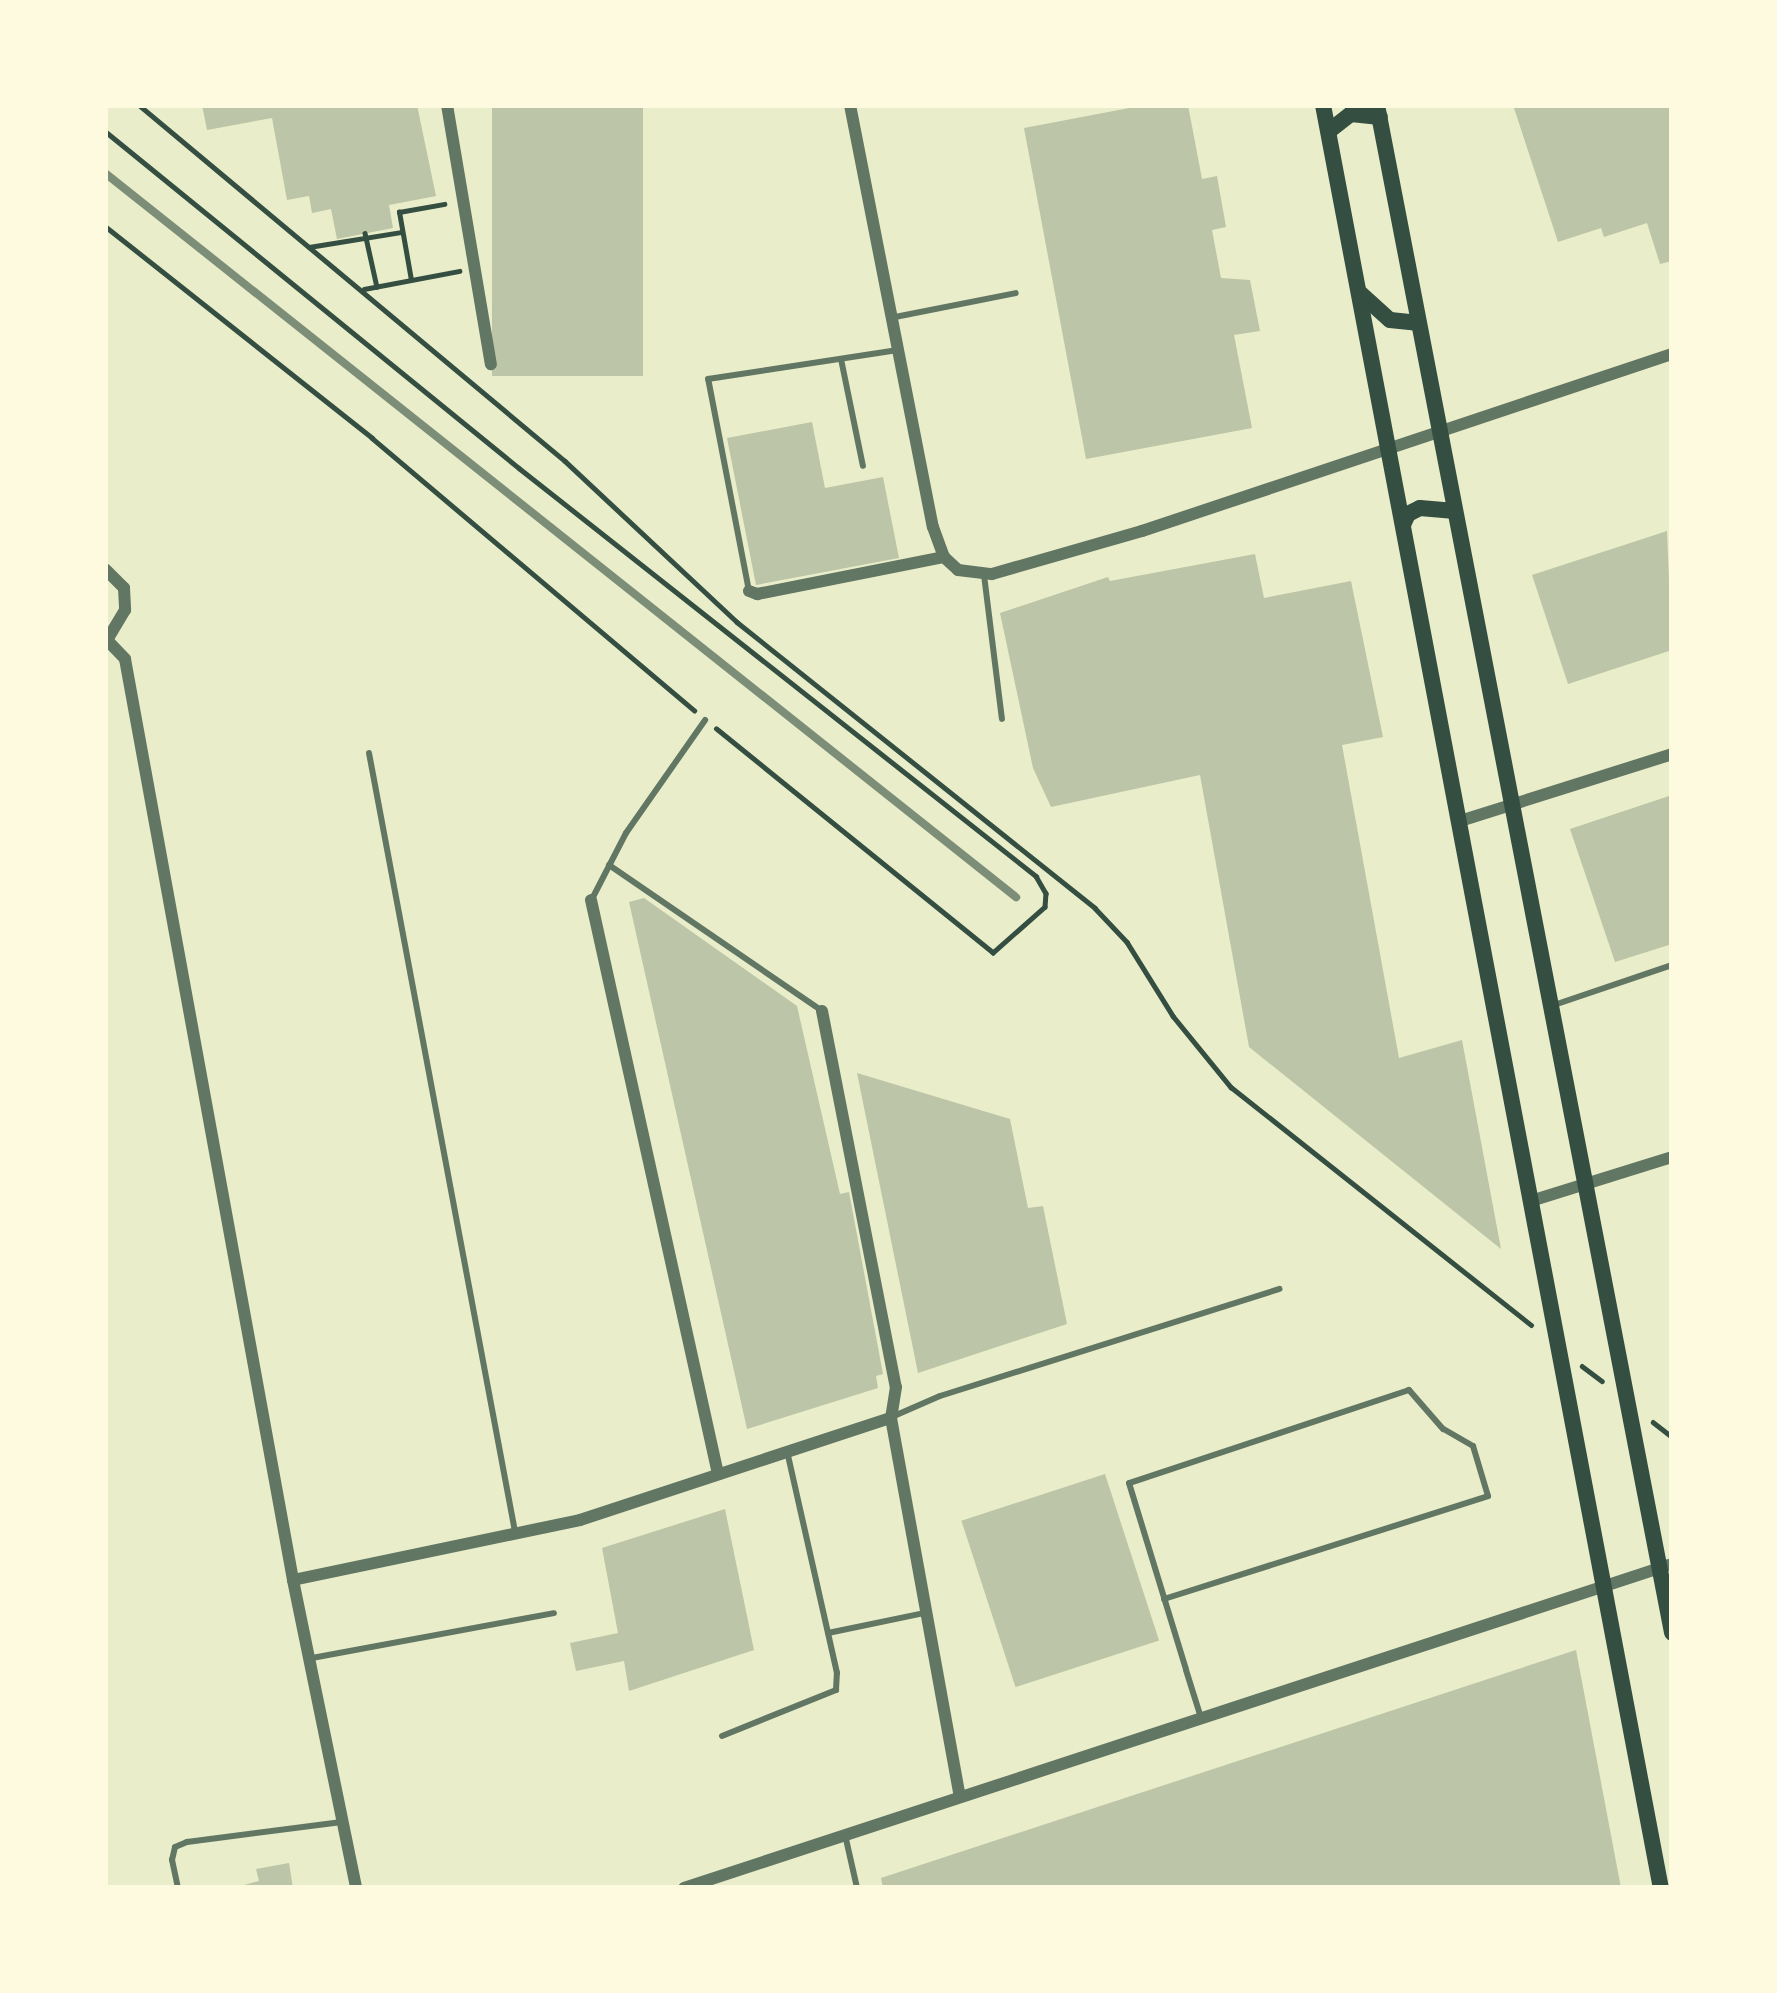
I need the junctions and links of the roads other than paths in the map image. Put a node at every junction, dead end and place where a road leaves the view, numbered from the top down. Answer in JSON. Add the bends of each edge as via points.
{"nodes":[{"id":1,"x":447,"y":105,"type":"edge"},
{"id":2,"x":850,"y":105,"type":"edge"},
{"id":3,"x":1324,"y":105,"type":"edge"},
{"id":4,"x":1379,"y":111,"type":"edge"},
{"id":5,"x":1328,"y":131,"type":"junction"},
{"id":6,"x":1357,"y":288,"type":"junction"},
{"id":7,"x":1016,"y":293,"type":"dead end"},
{"id":8,"x":892,"y":318,"type":"junction"},
{"id":9,"x":1417,"y":323,"type":"junction"},
{"id":10,"x":898,"y":350,"type":"junction"},
{"id":11,"x":1672,"y":354,"type":"edge"},
{"id":12,"x":841,"y":358,"type":"junction"},
{"id":13,"x":491,"y":364,"type":"dead end"},
{"id":14,"x":1438,"y":432,"type":"junction"},
{"id":15,"x":1388,"y":451,"type":"junction"},
{"id":16,"x":862,"y":466,"type":"dead end"},
{"id":17,"x":1451,"y":511,"type":"junction"},
{"id":18,"x":1403,"y":526,"type":"junction"},
{"id":19,"x":944,"y":557,"type":"junction"},
{"id":20,"x":105,"y":568,"type":"edge"},
{"id":21,"x":984,"y":575,"type":"junction"},
{"id":22,"x":749,"y":591,"type":"joint"},
{"id":23,"x":107,"y":638,"type":"edge"},
{"id":24,"x":1002,"y":719,"type":"dead end"},
{"id":25,"x":705,"y":720,"type":"road end"},
{"id":26,"x":369,"y":754,"type":"dead end"},
{"id":27,"x":1672,"y":754,"type":"edge"},
{"id":28,"x":1511,"y":806,"type":"junction"},
{"id":29,"x":1460,"y":821,"type":"junction"},
{"id":30,"x":609,"y":865,"type":"junction"},
{"id":31,"x":591,"y":901,"type":"joint"},
{"id":32,"x":1672,"y":965,"type":"edge"},
{"id":33,"x":1551,"y":1006,"type":"junction"},
{"id":34,"x":822,"y":1011,"type":"joint"},
{"id":35,"x":1672,"y":1157,"type":"edge"},
{"id":36,"x":1585,"y":1186,"type":"junction"},
{"id":37,"x":1534,"y":1200,"type":"junction"},
{"id":38,"x":1280,"y":1289,"type":"dead end"},
{"id":39,"x":891,"y":1418,"type":"junction"},
{"id":40,"x":788,"y":1451,"type":"junction"},
{"id":41,"x":718,"y":1474,"type":"junction"},
{"id":42,"x":516,"y":1535,"type":"junction"},
{"id":43,"x":1666,"y":1566,"type":"edge"},
{"id":44,"x":293,"y":1580,"type":"junction"},
{"id":45,"x":1602,"y":1587,"type":"junction"},
{"id":46,"x":1164,"y":1599,"type":"junction"},
{"id":47,"x":927,"y":1612,"type":"junction"},
{"id":48,"x":554,"y":1613,"type":"dead end"},
{"id":49,"x":828,"y":1633,"type":"junction"},
{"id":50,"x":1672,"y":1634,"type":"edge"},
{"id":51,"x":309,"y":1658,"type":"junction"},
{"id":52,"x":1201,"y":1718,"type":"junction"},
{"id":53,"x":722,"y":1736,"type":"dead end"},
{"id":54,"x":960,"y":1797,"type":"junction"},
{"id":55,"x":342,"y":1822,"type":"junction"},
{"id":56,"x":845,"y":1835,"type":"junction"},
{"id":57,"x":178,"y":1888,"type":"edge"},
{"id":58,"x":356,"y":1888,"type":"edge"},
{"id":59,"x":684,"y":1888,"type":"edge"},
{"id":60,"x":857,"y":1888,"type":"edge"},
{"id":61,"x":1661,"y":1888,"type":"edge"}],
"edges":[{"from":1,"to":13,"type":"street"},
{"from":2,"to":8,"type":"street"},
{"from":3,"to":5,"type":"main road"},
{"from":4,"to":5,"type":"main road","via":[[1351,114]]},
{"from":4,"to":9,"type":"main road"},
{"from":5,"to":6,"type":"main road"},
{"from":6,"to":9,"type":"main road","via":[[1377,313]]},
{"from":6,"to":15,"type":"main road"},
{"from":7,"to":8,"type":"lane"},
{"from":8,"to":10,"type":"street"},
{"from":9,"to":14,"type":"main road"},
{"from":10,"to":12,"type":"lane"},
{"from":10,"to":19,"type":"street"},
{"from":11,"to":14,"type":"street"},
{"from":12,"to":16,"type":"lane"},
{"from":12,"to":22,"type":"lane","via":[[708,379]]},
{"from":14,"to":15,"type":"street"},
{"from":14,"to":17,"type":"main road"},
{"from":15,"to":18,"type":"main road"},
{"from":15,"to":21,"type":"street"},
{"from":17,"to":18,"type":"main road","via":[[1420,508]]},
{"from":17,"to":28,"type":"main road"},
{"from":18,"to":29,"type":"main road"},
{"from":19,"to":21,"type":"street"},
{"from":19,"to":22,"type":"street"},
{"from":20,"to":23,"type":"street","via":[[124,588],[125,610]]},
{"from":21,"to":24,"type":"lane"},
{"from":23,"to":44,"type":"street","via":[[125,659]]},
{"from":25,"to":30,"type":"lane"},
{"from":26,"to":42,"type":"lane"},
{"from":27,"to":28,"type":"street"},
{"from":28,"to":29,"type":"street"},
{"from":28,"to":33,"type":"main road"},
{"from":29,"to":37,"type":"main road"},
{"from":30,"to":31,"type":"lane"},
{"from":30,"to":34,"type":"lane"},
{"from":31,"to":41,"type":"street"},
{"from":32,"to":33,"type":"lane"},
{"from":33,"to":36,"type":"main road"},
{"from":34,"to":39,"type":"street","via":[[896,1387]]},
{"from":35,"to":36,"type":"street"},
{"from":36,"to":37,"type":"street"},
{"from":36,"to":43,"type":"main road","via":[[1651,1525]]},
{"from":37,"to":45,"type":"main road"},
{"from":38,"to":39,"type":"lane"},
{"from":39,"to":40,"type":"street"},
{"from":39,"to":47,"type":"street"},
{"from":40,"to":41,"type":"street"},
{"from":40,"to":49,"type":"lane"},
{"from":41,"to":42,"type":"street"},
{"from":42,"to":44,"type":"street"},
{"from":43,"to":45,"type":"street"},
{"from":43,"to":50,"type":"main road"},
{"from":44,"to":51,"type":"street"},
{"from":45,"to":52,"type":"street"},
{"from":45,"to":61,"type":"main road"},
{"from":46,"to":46,"type":"lane","via":[[1129,1483],[1409,1390],[1443,1430],[1473,1446],[1488,1496]]},
{"from":46,"to":52,"type":"lane"},
{"from":47,"to":49,"type":"lane"},
{"from":47,"to":54,"type":"street"},
{"from":48,"to":51,"type":"lane"},
{"from":49,"to":53,"type":"lane","via":[[837,1673],[831,1695]]},
{"from":51,"to":55,"type":"street"},
{"from":52,"to":54,"type":"street"},
{"from":54,"to":56,"type":"street"},
{"from":55,"to":57,"type":"lane","via":[[187,1841],[172,1860]]},
{"from":55,"to":58,"type":"street"},
{"from":56,"to":59,"type":"street"},
{"from":56,"to":60,"type":"lane"}]}
